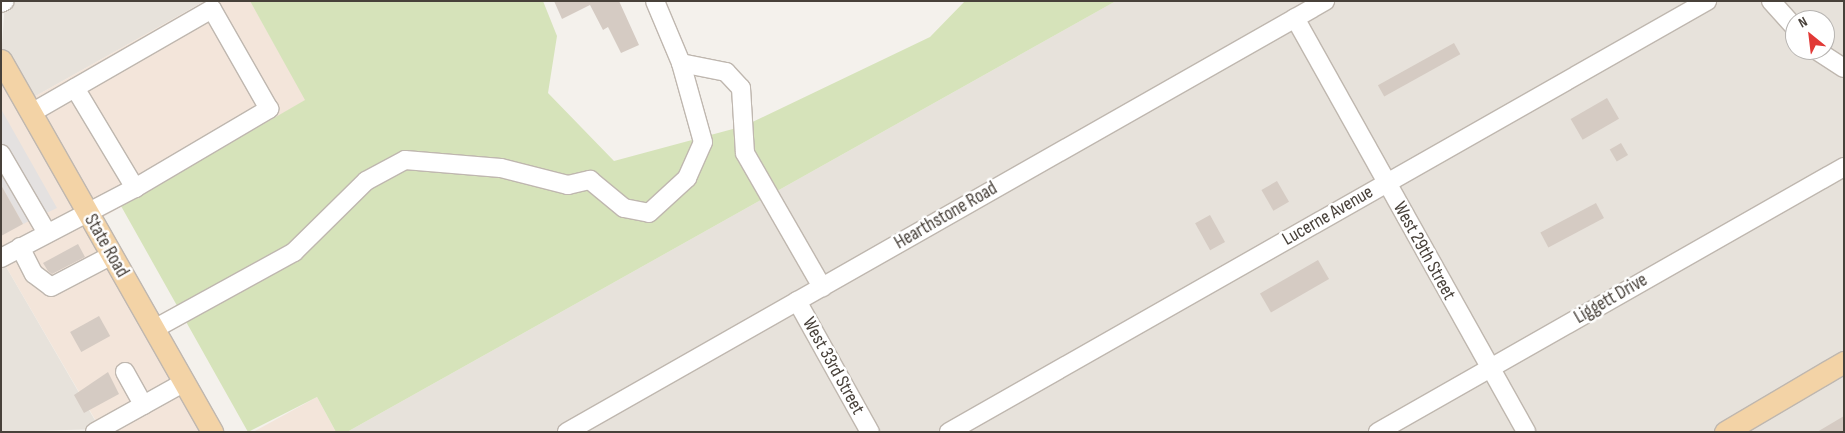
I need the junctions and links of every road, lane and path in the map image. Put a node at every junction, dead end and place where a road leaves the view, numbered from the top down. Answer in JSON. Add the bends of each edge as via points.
{"nodes":[{"id":1,"x":5,"y":1,"type":"edge"},
{"id":2,"x":655,"y":1,"type":"edge"},
{"id":3,"x":1324,"y":1,"type":"edge"},
{"id":4,"x":1707,"y":1,"type":"edge"},
{"id":5,"x":1771,"y":1,"type":"edge"},
{"id":6,"x":1,"y":3,"type":"edge"},
{"id":7,"x":1785,"y":17,"type":"edge"},
{"id":8,"x":1295,"y":18,"type":"junction"},
{"id":9,"x":1,"y":60,"type":"edge"},
{"id":10,"x":1832,"y":60,"type":"edge"},
{"id":11,"x":682,"y":63,"type":"junction"},
{"id":12,"x":1844,"y":68,"type":"edge"},
{"id":13,"x":75,"y":88,"type":"junction"},
{"id":14,"x":31,"y":114,"type":"junction"},
{"id":15,"x":1,"y":154,"type":"edge"},
{"id":16,"x":1844,"y":167,"type":"edge"},
{"id":17,"x":1387,"y":183,"type":"junction"},
{"id":18,"x":135,"y":188,"type":"junction"},
{"id":19,"x":86,"y":211,"type":"junction"},
{"id":20,"x":47,"y":233,"type":"junction"},
{"id":21,"x":20,"y":248,"type":"junction"},
{"id":22,"x":112,"y":255,"type":"junction"},
{"id":23,"x":1,"y":258,"type":"edge"},
{"id":24,"x":822,"y":287,"type":"junction"},
{"id":25,"x":797,"y":301,"type":"junction"},
{"id":26,"x":154,"y":329,"type":"junction"},
{"id":27,"x":1844,"y":362,"type":"edge"},
{"id":28,"x":1490,"y":367,"type":"junction"},
{"id":29,"x":125,"y":372,"type":"dead end"},
{"id":30,"x":185,"y":382,"type":"junction"},
{"id":31,"x":143,"y":405,"type":"junction"},
{"id":32,"x":95,"y":432,"type":"edge"},
{"id":33,"x":212,"y":432,"type":"edge"},
{"id":34,"x":567,"y":432,"type":"edge"},
{"id":35,"x":870,"y":432,"type":"edge"},
{"id":36,"x":949,"y":432,"type":"edge"},
{"id":37,"x":1378,"y":432,"type":"edge"},
{"id":38,"x":1526,"y":432,"type":"edge"},
{"id":39,"x":1725,"y":432,"type":"edge"}],
"edges":[{"from":1,"to":6,"type":"street"},
{"from":2,"to":11,"type":"street"},
{"from":3,"to":8,"type":"street","name":"Hearthstone Road"},
{"from":4,"to":17,"type":"street","name":"Lucerne Avenue"},
{"from":5,"to":7,"type":"street"},
{"from":8,"to":17,"type":"street","name":"West 29th Street"},
{"from":8,"to":24,"type":"street","name":"Hearthstone Road"},
{"from":9,"to":14,"type":"main road","name":"State Road"},
{"from":10,"to":12,"type":"street"},
{"from":11,"to":24,"type":"street","via":[[726,72],[741,88],[746,153]]},
{"from":11,"to":26,"type":"street","via":[[700,128],[701,155],[687,178],[648,212],[624,208],[590,180],[568,184],[501,168],[405,160],[366,181],[294,252]]},
{"from":13,"to":14,"type":"street"},
{"from":13,"to":18,"type":"street"},
{"from":13,"to":18,"type":"street","via":[[212,9],[269,109]]},
{"from":14,"to":19,"type":"main road","name":"State Road"},
{"from":15,"to":20,"type":"street"},
{"from":16,"to":28,"type":"street","name":"Liggett Drive"},
{"from":17,"to":28,"type":"street","name":"West 29th Street"},
{"from":17,"to":36,"type":"street","name":"Lucerne Avenue"},
{"from":18,"to":19,"type":"street"},
{"from":19,"to":20,"type":"street"},
{"from":19,"to":22,"type":"main road","name":"State Road"},
{"from":20,"to":21,"type":"street"},
{"from":21,"to":22,"type":"street","via":[[34,274],[51,287]]},
{"from":21,"to":23,"type":"street"},
{"from":22,"to":26,"type":"main road","name":"State Road"},
{"from":24,"to":25,"type":"street","name":"Hearthstone Road"},
{"from":25,"to":34,"type":"street","name":"Hearthstone Road"},
{"from":25,"to":35,"type":"street","name":"West 33rd Street"},
{"from":26,"to":30,"type":"main road","name":"State Road"},
{"from":27,"to":39,"type":"main road"},
{"from":28,"to":37,"type":"street","name":"Liggett Drive"},
{"from":28,"to":38,"type":"street","name":"West 29th Street"},
{"from":29,"to":31,"type":"street"},
{"from":30,"to":31,"type":"street"},
{"from":30,"to":33,"type":"main road","name":"State Road"},
{"from":31,"to":32,"type":"street"}]}
